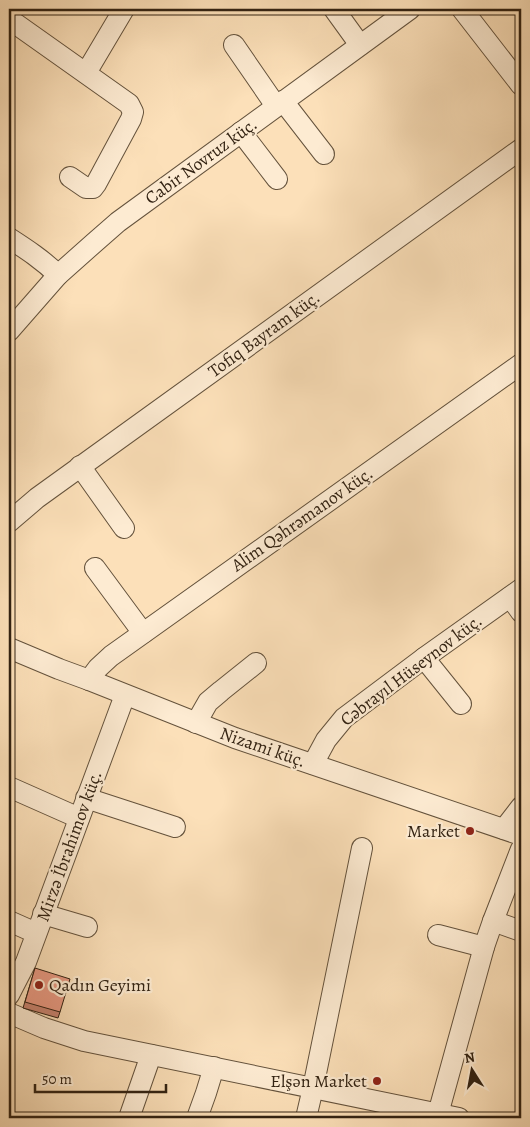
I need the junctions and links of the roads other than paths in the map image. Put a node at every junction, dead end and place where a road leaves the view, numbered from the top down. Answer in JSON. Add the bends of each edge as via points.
{"nodes":[{"id":1,"x":124,"y":9,"type":"edge"},
{"id":2,"x":334,"y":9,"type":"edge"},
{"id":3,"x":462,"y":9,"type":"edge"},
{"id":4,"x":406,"y":10,"type":"edge"},
{"id":5,"x":9,"y":19,"type":"edge"},
{"id":6,"x":234,"y":45,"type":"dead end"},
{"id":7,"x":360,"y":46,"type":"junction"},
{"id":8,"x":86,"y":73,"type":"junction"},
{"id":9,"x":521,"y":85,"type":"edge"},
{"id":10,"x":279,"y":104,"type":"junction"},
{"id":11,"x":241,"y":132,"type":"junction"},
{"id":12,"x":521,"y":149,"type":"edge"},
{"id":13,"x":324,"y":154,"type":"dead end"},
{"id":14,"x":70,"y":177,"type":"dead end"},
{"id":15,"x":277,"y":179,"type":"dead end"},
{"id":16,"x":9,"y":238,"type":"edge"},
{"id":17,"x":58,"y":275,"type":"junction"},
{"id":18,"x":9,"y":331,"type":"edge"},
{"id":19,"x":521,"y":364,"type":"edge"},
{"id":20,"x":80,"y":466,"type":"junction"},
{"id":21,"x":9,"y":522,"type":"edge"},
{"id":22,"x":124,"y":528,"type":"dead end"},
{"id":23,"x":95,"y":568,"type":"dead end"},
{"id":24,"x":517,"y":599,"type":"edge"},
{"id":25,"x":143,"y":633,"type":"junction"},
{"id":26,"x":9,"y":648,"type":"edge"},
{"id":27,"x":424,"y":658,"type":"junction"},
{"id":28,"x":256,"y":663,"type":"dead end"},
{"id":29,"x":88,"y":680,"type":"junction"},
{"id":30,"x":125,"y":695,"type":"junction"},
{"id":31,"x":461,"y":704,"type":"dead end"},
{"id":32,"x":196,"y":723,"type":"junction"},
{"id":33,"x":313,"y":764,"type":"junction"},
{"id":34,"x":9,"y":787,"type":"edge"},
{"id":35,"x":86,"y":798,"type":"junction"},
{"id":36,"x":521,"y":807,"type":"edge"},
{"id":37,"x":79,"y":818,"type":"junction"},
{"id":38,"x":175,"y":828,"type":"dead end"},
{"id":39,"x":513,"y":832,"type":"edge"},
{"id":40,"x":362,"y":848,"type":"dead end"},
{"id":41,"x":521,"y":849,"type":"edge"},
{"id":42,"x":43,"y":914,"type":"junction"},
{"id":43,"x":9,"y":920,"type":"edge"},
{"id":44,"x":492,"y":921,"type":"junction"},
{"id":45,"x":87,"y":927,"type":"dead end"},
{"id":46,"x":521,"y":932,"type":"edge"},
{"id":47,"x":36,"y":933,"type":"junction"},
{"id":48,"x":438,"y":936,"type":"dead end"},
{"id":49,"x":484,"y":948,"type":"junction"},
{"id":50,"x":9,"y":995,"type":"edge"},
{"id":51,"x":9,"y":1013,"type":"edge"},
{"id":52,"x":151,"y":1055,"type":"junction"},
{"id":53,"x":214,"y":1067,"type":"junction"},
{"id":54,"x":313,"y":1088,"type":"junction"},
{"id":55,"x":438,"y":1114,"type":"junction"},
{"id":56,"x":129,"y":1118,"type":"edge"},
{"id":57,"x":196,"y":1118,"type":"edge"},
{"id":58,"x":306,"y":1118,"type":"edge"},
{"id":59,"x":459,"y":1118,"type":"edge"}],
"edges":[{"from":1,"to":8,"type":"street"},
{"from":2,"to":7,"type":"street"},
{"from":3,"to":9,"type":"street"},
{"from":4,"to":7,"type":"street","name":"Cabir Novruz küç."},
{"from":5,"to":8,"type":"street"},
{"from":6,"to":10,"type":"street"},
{"from":7,"to":10,"type":"street","name":"Cabir Novruz küç."},
{"from":8,"to":14,"type":"street","via":[[129,104],[133,112],[93,188],[86,188]]},
{"from":10,"to":11,"type":"street","name":"Cabir Novruz küç."},
{"from":10,"to":13,"type":"street"},
{"from":11,"to":15,"type":"street"},
{"from":11,"to":17,"type":"street","name":"Cabir Novruz küç.","via":[[118,222]]},
{"from":12,"to":20,"type":"street","name":"Tofiq Bayram küç."},
{"from":16,"to":17,"type":"street","via":[[40,258]]},
{"from":17,"to":18,"type":"street","name":"Cabir Novruz küç."},
{"from":19,"to":25,"type":"street","name":"Alim Qəhrəmanov küç."},
{"from":20,"to":21,"type":"street","name":"Tofiq Bayram küç."},
{"from":20,"to":22,"type":"street"},
{"from":23,"to":25,"type":"street"},
{"from":24,"to":27,"type":"street","name":"Cəbrayıl Hüseynov küç."},
{"from":25,"to":29,"type":"street","name":"Alim Qəhrəmanov küç.","via":[[111,656]]},
{"from":26,"to":29,"type":"street","name":"Nizami küç."},
{"from":27,"to":31,"type":"street"},
{"from":27,"to":33,"type":"street","name":"Cəbrayıl Hüseynov küç.","via":[[344,718],[334,728]]},
{"from":28,"to":32,"type":"street","via":[[208,702]]},
{"from":29,"to":30,"type":"street","name":"Nizami küç."},
{"from":30,"to":32,"type":"street","name":"Nizami küç."},
{"from":30,"to":35,"type":"street","name":"Mirzə İbrahimov küç."},
{"from":32,"to":33,"type":"street","name":"Nizami küç."},
{"from":33,"to":39,"type":"street","name":"Nizami küç."},
{"from":34,"to":37,"type":"street"},
{"from":35,"to":37,"type":"street","name":"Mirzə İbrahimov küç."},
{"from":35,"to":38,"type":"street"},
{"from":36,"to":39,"type":"street"},
{"from":37,"to":42,"type":"street","name":"Mirzə İbrahimov küç."},
{"from":40,"to":54,"type":"street"},
{"from":41,"to":44,"type":"street"},
{"from":42,"to":45,"type":"street"},
{"from":42,"to":47,"type":"street","name":"Mirzə İbrahimov küç."},
{"from":43,"to":47,"type":"street"},
{"from":44,"to":46,"type":"street"},
{"from":44,"to":49,"type":"street"},
{"from":47,"to":50,"type":"street","name":"Mirzə İbrahimov küç."},
{"from":48,"to":49,"type":"street"},
{"from":49,"to":55,"type":"street"},
{"from":51,"to":52,"type":"street","via":[[65,1035]]},
{"from":52,"to":53,"type":"street"},
{"from":52,"to":56,"type":"street"},
{"from":53,"to":54,"type":"street"},
{"from":53,"to":57,"type":"street"},
{"from":54,"to":55,"type":"street"},
{"from":54,"to":58,"type":"street"},
{"from":55,"to":59,"type":"street"}]}
